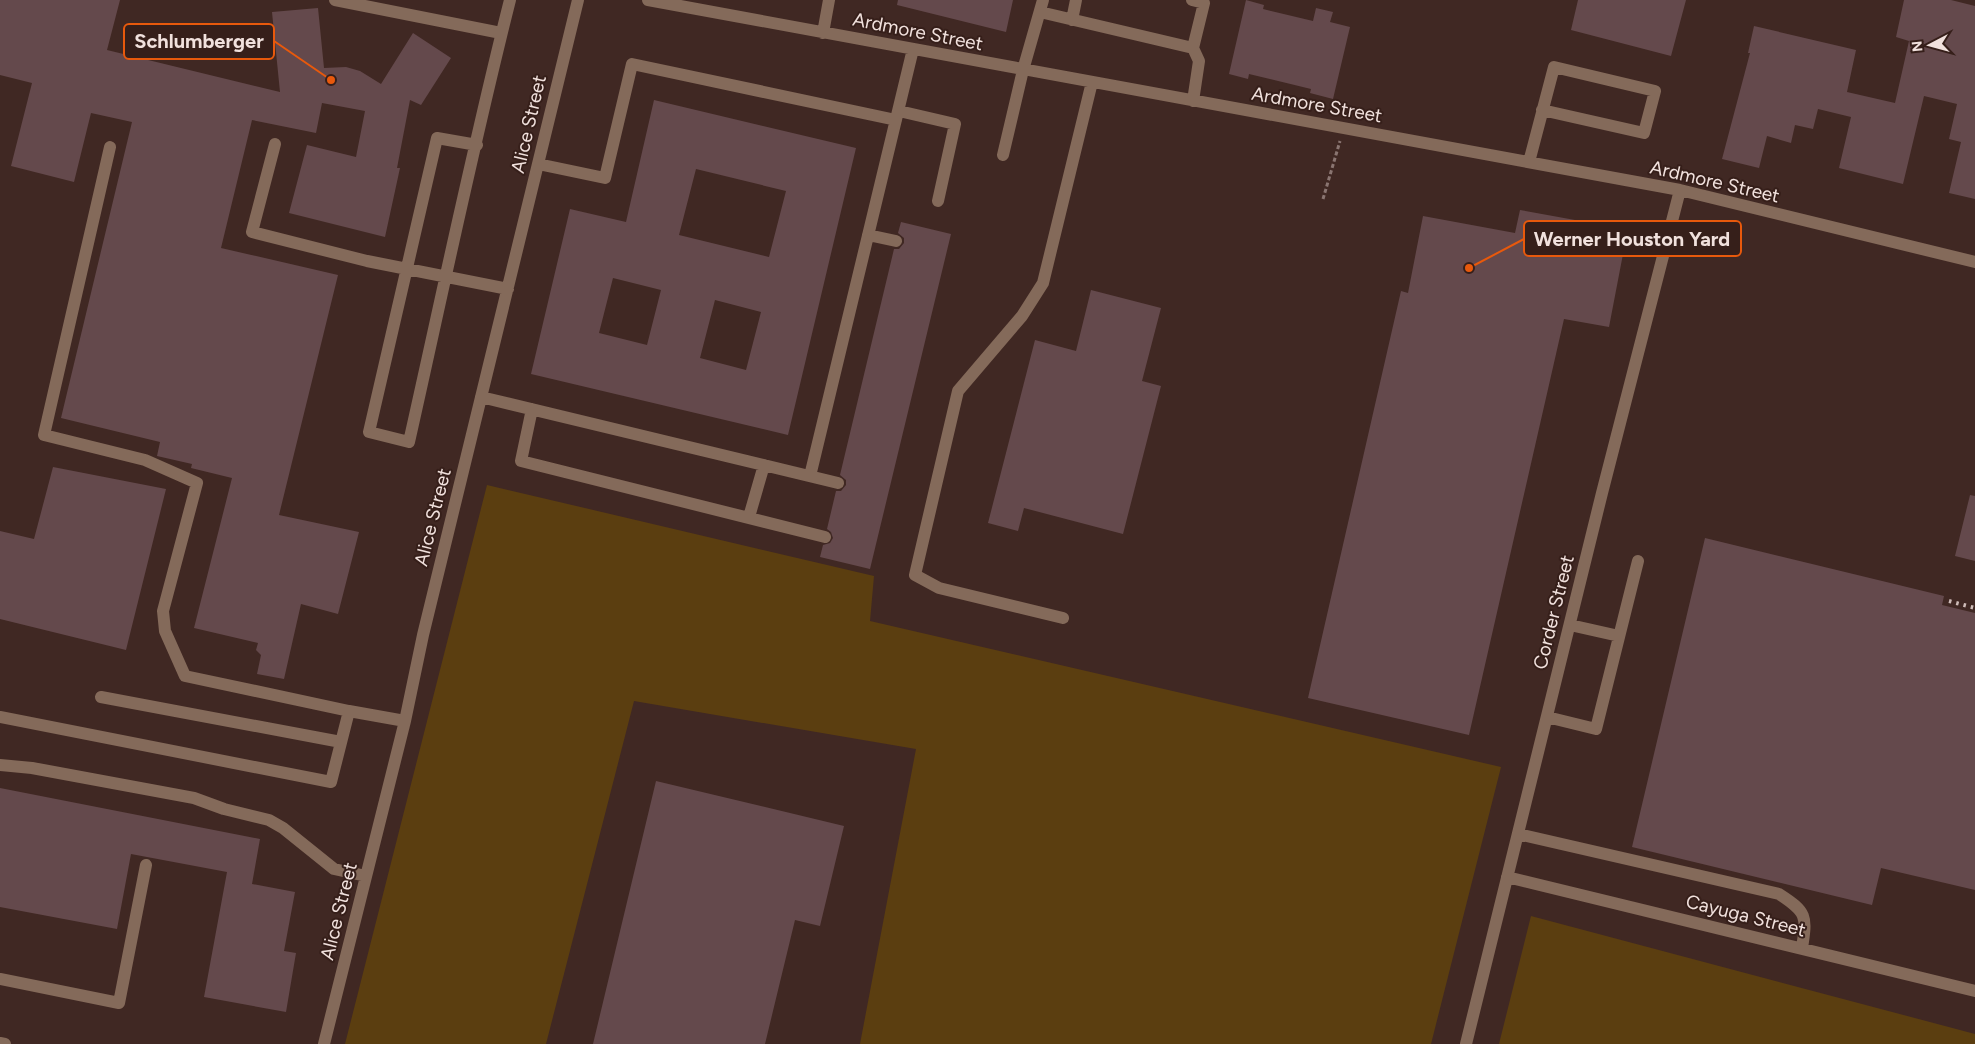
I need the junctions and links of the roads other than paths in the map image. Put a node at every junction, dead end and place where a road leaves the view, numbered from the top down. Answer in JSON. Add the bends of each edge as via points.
{"nodes":[{"id":1,"x":335,"y":0,"type":"edge"},
{"id":2,"x":510,"y":0,"type":"edge"},
{"id":3,"x":578,"y":0,"type":"edge"},
{"id":4,"x":648,"y":0,"type":"edge"},
{"id":5,"x":829,"y":0,"type":"edge"},
{"id":6,"x":1076,"y":0,"type":"edge"},
{"id":7,"x":1198,"y":2,"type":"edge"},
{"id":8,"x":1042,"y":6,"type":"edge"},
{"id":9,"x":1072,"y":20,"type":"junction"},
{"id":10,"x":502,"y":33,"type":"junction"},
{"id":11,"x":824,"y":33,"type":"junction"},
{"id":12,"x":1193,"y":48,"type":"junction"},
{"id":13,"x":913,"y":49,"type":"junction"},
{"id":14,"x":1023,"y":70,"type":"junction"},
{"id":15,"x":1092,"y":82,"type":"junction"},
{"id":16,"x":1193,"y":101,"type":"junction"},
{"id":17,"x":1542,"y":110,"type":"junction"},
{"id":18,"x":897,"y":116,"type":"junction"},
{"id":19,"x":275,"y":144,"type":"dead end"},
{"id":20,"x":477,"y":145,"type":"junction"},
{"id":21,"x":110,"y":147,"type":"dead end"},
{"id":22,"x":1003,"y":156,"type":"dead end"},
{"id":23,"x":1529,"y":162,"type":"junction"},
{"id":24,"x":538,"y":164,"type":"junction"},
{"id":25,"x":1680,"y":190,"type":"junction"},
{"id":26,"x":938,"y":201,"type":"dead end"},
{"id":27,"x":868,"y":235,"type":"junction"},
{"id":28,"x":896,"y":241,"type":"dead end"},
{"id":29,"x":1975,"y":262,"type":"edge"},
{"id":30,"x":407,"y":270,"type":"junction"},
{"id":31,"x":446,"y":278,"type":"junction"},
{"id":32,"x":508,"y":289,"type":"junction"},
{"id":33,"x":481,"y":397,"type":"junction"},
{"id":34,"x":532,"y":410,"type":"junction"},
{"id":35,"x":764,"y":465,"type":"junction"},
{"id":36,"x":810,"y":476,"type":"junction"},
{"id":37,"x":838,"y":483,"type":"dead end"},
{"id":38,"x":749,"y":517,"type":"junction"},
{"id":39,"x":825,"y":537,"type":"dead end"},
{"id":40,"x":1638,"y":561,"type":"dead end"},
{"id":41,"x":1063,"y":618,"type":"dead end"},
{"id":42,"x":1570,"y":625,"type":"junction"},
{"id":43,"x":1619,"y":636,"type":"junction"},
{"id":44,"x":101,"y":697,"type":"dead end"},
{"id":45,"x":349,"y":711,"type":"junction"},
{"id":46,"x":0,"y":717,"type":"edge"},
{"id":47,"x":1547,"y":717,"type":"junction"},
{"id":48,"x":405,"y":721,"type":"junction"},
{"id":49,"x":342,"y":742,"type":"junction"},
{"id":50,"x":0,"y":765,"type":"edge"},
{"id":51,"x":1518,"y":834,"type":"junction"},
{"id":52,"x":146,"y":865,"type":"dead end"},
{"id":53,"x":366,"y":876,"type":"junction"},
{"id":54,"x":1507,"y":877,"type":"junction"},
{"id":55,"x":1802,"y":948,"type":"junction"},
{"id":56,"x":0,"y":979,"type":"edge"},
{"id":57,"x":1975,"y":991,"type":"edge"},
{"id":58,"x":0,"y":1043,"type":"edge"},
{"id":59,"x":5,"y":1044,"type":"edge"},
{"id":60,"x":324,"y":1044,"type":"edge"},
{"id":61,"x":1466,"y":1044,"type":"edge"}],
"edges":[{"from":1,"to":10,"type":"street"},
{"from":2,"to":10,"type":"street"},
{"from":3,"to":24,"type":"street","name":"Alice Street"},
{"from":4,"to":11,"type":"street","name":"Ardmore Street"},
{"from":5,"to":11,"type":"street"},
{"from":6,"to":9,"type":"street"},
{"from":7,"to":12,"type":"street"},
{"from":8,"to":9,"type":"street"},
{"from":8,"to":14,"type":"street"},
{"from":9,"to":12,"type":"street"},
{"from":10,"to":20,"type":"street"},
{"from":11,"to":13,"type":"street","name":"Ardmore Street"},
{"from":12,"to":16,"type":"street","via":[[1199,61]]},
{"from":13,"to":14,"type":"street","name":"Ardmore Street"},
{"from":13,"to":18,"type":"street"},
{"from":14,"to":15,"type":"street","name":"Ardmore Street"},
{"from":14,"to":22,"type":"street"},
{"from":15,"to":16,"type":"street","name":"Ardmore Street"},
{"from":15,"to":41,"type":"street","via":[[1044,283],[1022,316],[958,391],[915,575],[938,588]]},
{"from":16,"to":23,"type":"street","name":"Ardmore Street"},
{"from":17,"to":17,"type":"street","via":[[1554,67],[1655,91],[1644,133]]},
{"from":17,"to":23,"type":"street"},
{"from":18,"to":24,"type":"street","via":[[632,64],[605,178]]},
{"from":18,"to":26,"type":"street","via":[[955,124]]},
{"from":18,"to":27,"type":"street"},
{"from":19,"to":30,"type":"street","via":[[252,232]]},
{"from":20,"to":30,"type":"street","via":[[437,138]]},
{"from":20,"to":31,"type":"street"},
{"from":21,"to":45,"type":"street","via":[[44,435],[145,460],[197,483],[163,611],[165,631],[185,676]]},
{"from":23,"to":25,"type":"street","name":"Ardmore Street"},
{"from":24,"to":32,"type":"street","name":"Alice Street"},
{"from":25,"to":29,"type":"street","name":"Ardmore Street"},
{"from":25,"to":42,"type":"street","name":"Corder Street"},
{"from":27,"to":28,"type":"street"},
{"from":27,"to":36,"type":"street"},
{"from":30,"to":31,"type":"street"},
{"from":30,"to":31,"type":"street","via":[[370,432],[409,442]]},
{"from":31,"to":32,"type":"street"},
{"from":32,"to":33,"type":"street","name":"Alice Street"},
{"from":33,"to":34,"type":"street"},
{"from":33,"to":48,"type":"street","name":"Alice Street"},
{"from":34,"to":35,"type":"street"},
{"from":34,"to":38,"type":"street","via":[[521,462]]},
{"from":35,"to":36,"type":"street"},
{"from":35,"to":38,"type":"street"},
{"from":36,"to":37,"type":"street"},
{"from":38,"to":39,"type":"street"},
{"from":40,"to":43,"type":"street"},
{"from":42,"to":43,"type":"street"},
{"from":42,"to":47,"type":"street","name":"Corder Street"},
{"from":43,"to":47,"type":"street","via":[[1596,729]]},
{"from":44,"to":49,"type":"street"},
{"from":45,"to":48,"type":"street"},
{"from":45,"to":49,"type":"street"},
{"from":46,"to":49,"type":"street","via":[[331,782]]},
{"from":47,"to":51,"type":"street","name":"Corder Street"},
{"from":48,"to":53,"type":"street","name":"Alice Street"},
{"from":50,"to":53,"type":"street","via":[[194,798],[268,820],[283,828],[334,869]]},
{"from":51,"to":54,"type":"street","name":"Corder Street"},
{"from":51,"to":55,"type":"street","via":[[1779,894],[1805,915]]},
{"from":52,"to":56,"type":"street","via":[[119,1003]]},
{"from":53,"to":60,"type":"street","name":"Alice Street"},
{"from":54,"to":55,"type":"street","name":"Cayuga Street"},
{"from":54,"to":61,"type":"street","name":"Corder Street"},
{"from":55,"to":57,"type":"street","name":"Cayuga Street"},
{"from":58,"to":59,"type":"street"}]}
